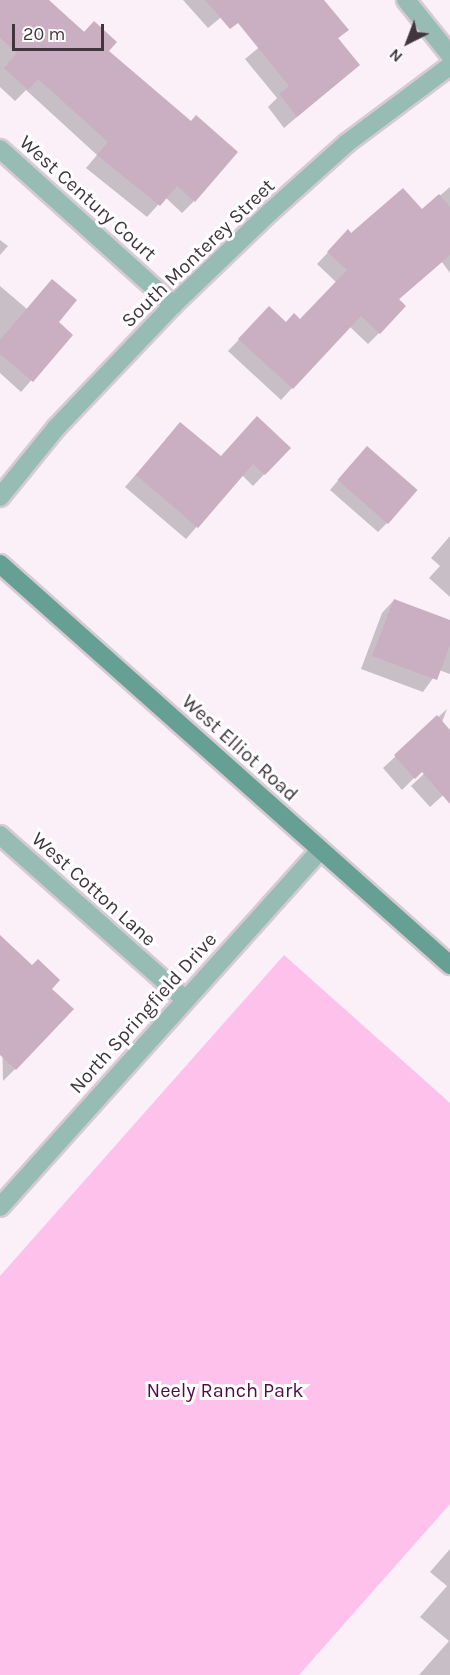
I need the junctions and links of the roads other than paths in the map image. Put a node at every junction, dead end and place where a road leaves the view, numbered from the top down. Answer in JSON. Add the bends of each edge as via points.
{"nodes":[{"id":1,"x":406,"y":0,"type":"edge"},
{"id":2,"x":450,"y":54,"type":"edge"},
{"id":3,"x":450,"y":66,"type":"edge"},
{"id":4,"x":0,"y":148,"type":"edge"},
{"id":5,"x":174,"y":305,"type":"junction"},
{"id":6,"x":0,"y":496,"type":"edge"},
{"id":7,"x":0,"y":564,"type":"edge"},
{"id":8,"x":0,"y":835,"type":"edge"},
{"id":9,"x":320,"y":850,"type":"junction"},
{"id":10,"x":450,"y":965,"type":"edge"},
{"id":11,"x":185,"y":999,"type":"junction"},
{"id":12,"x":0,"y":1207,"type":"edge"}],
"edges":[{"from":1,"to":2,"type":"street"},
{"from":3,"to":5,"type":"street","name":"South Monterey Street","via":[[347,143]]},
{"from":4,"to":5,"type":"street","name":"West Century Court"},
{"from":5,"to":6,"type":"street","name":"South Monterey Street","via":[[56,428]]},
{"from":7,"to":9,"type":"main road","name":"West Elliot Road"},
{"from":8,"to":11,"type":"street","name":"West Cotton Lane"},
{"from":9,"to":10,"type":"main road","name":"West Elliot Road"},
{"from":9,"to":11,"type":"street","name":"North Springfield Drive"},
{"from":11,"to":12,"type":"street","name":"North Springfield Drive"}]}
